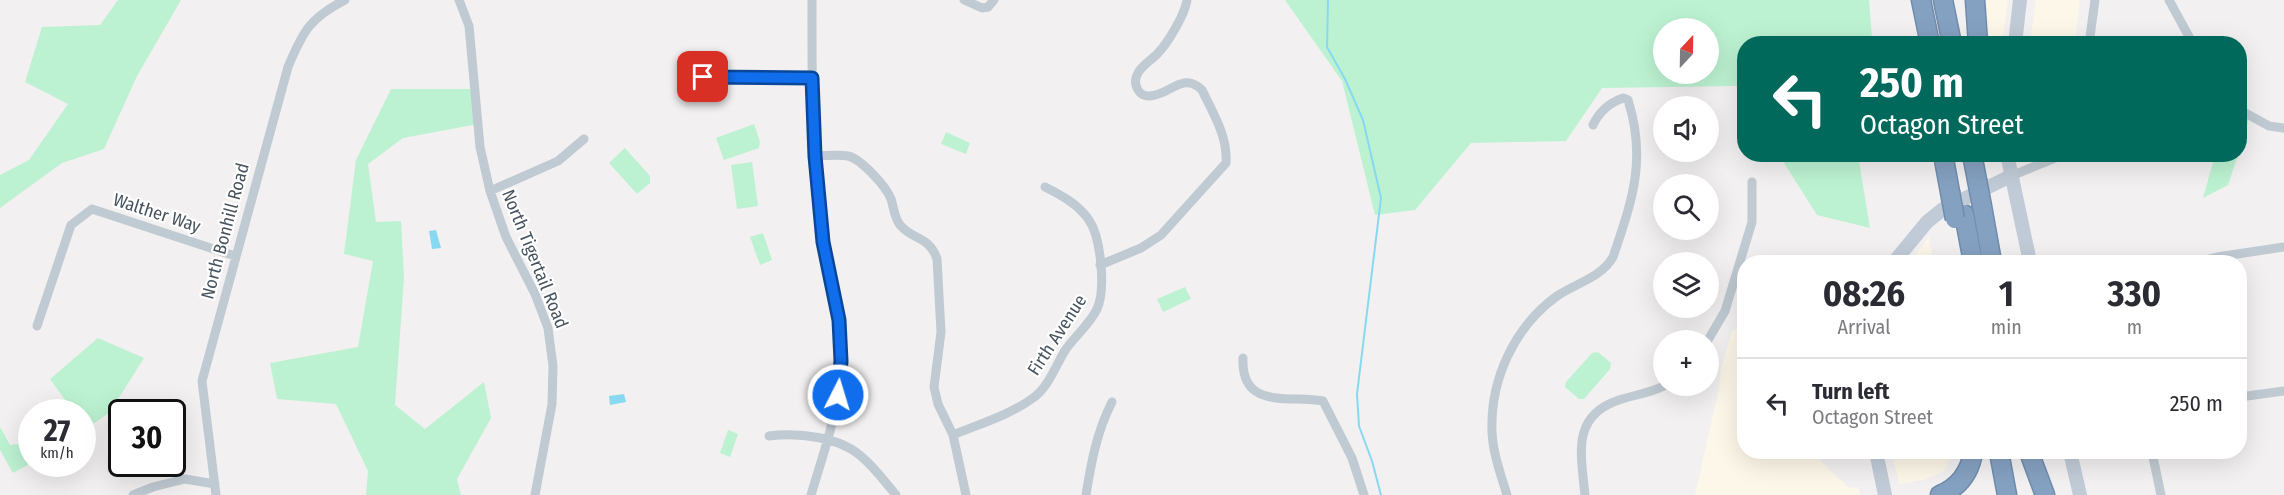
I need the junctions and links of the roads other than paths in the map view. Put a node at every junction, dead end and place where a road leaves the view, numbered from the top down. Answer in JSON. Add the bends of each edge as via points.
{"nodes":[{"id":1,"x":345,"y":0,"type":"edge"},
{"id":2,"x":459,"y":0,"type":"edge"},
{"id":3,"x":812,"y":0,"type":"edge"},
{"id":4,"x":964,"y":0,"type":"edge"},
{"id":5,"x":1187,"y":0,"type":"edge"},
{"id":6,"x":1913,"y":0,"type":"edge"},
{"id":7,"x":1921,"y":0,"type":"edge"},
{"id":8,"x":1943,"y":0,"type":"edge"},
{"id":9,"x":1975,"y":0,"type":"edge"},
{"id":10,"x":2020,"y":0,"type":"edge"},
{"id":11,"x":2095,"y":0,"type":"edge"},
{"id":12,"x":2169,"y":0,"type":"edge"},
{"id":13,"x":993,"y":2,"type":"edge"},
{"id":14,"x":1920,"y":36,"type":"edge"},
{"id":15,"x":1928,"y":36,"type":"edge"},
{"id":16,"x":1950,"y":36,"type":"edge"},
{"id":17,"x":1977,"y":36,"type":"edge"},
{"id":18,"x":2016,"y":36,"type":"edge"},
{"id":19,"x":2090,"y":36,"type":"edge"},
{"id":20,"x":2189,"y":36,"type":"edge"},
{"id":21,"x":703,"y":77,"type":"dead end"},
{"id":22,"x":812,"y":78,"type":"junction"},
{"id":23,"x":2247,"y":114,"type":"edge"},
{"id":24,"x":1593,"y":125,"type":"dead end"},
{"id":25,"x":2284,"y":128,"type":"edge"},
{"id":26,"x":584,"y":139,"type":"dead end"},
{"id":27,"x":815,"y":156,"type":"junction"},
{"id":28,"x":1945,"y":162,"type":"edge"},
{"id":29,"x":1952,"y":162,"type":"edge"},
{"id":30,"x":1974,"y":162,"type":"edge"},
{"id":31,"x":2008,"y":162,"type":"edge"},
{"id":32,"x":2045,"y":162,"type":"edge"},
{"id":33,"x":2011,"y":176,"type":"junction"},
{"id":34,"x":1752,"y":182,"type":"dead end"},
{"id":35,"x":1045,"y":188,"type":"dead end"},
{"id":36,"x":1954,"y":190,"type":"junction"},
{"id":37,"x":490,"y":191,"type":"junction"},
{"id":38,"x":1959,"y":216,"type":"junction"},
{"id":39,"x":2284,"y":247,"type":"edge"},
{"id":40,"x":1742,"y":255,"type":"edge"},
{"id":41,"x":1900,"y":255,"type":"edge"},
{"id":42,"x":1962,"y":255,"type":"edge"},
{"id":43,"x":1971,"y":255,"type":"edge"},
{"id":44,"x":1991,"y":255,"type":"edge"},
{"id":45,"x":2028,"y":255,"type":"edge"},
{"id":46,"x":2230,"y":255,"type":"edge"},
{"id":47,"x":235,"y":256,"type":"junction"},
{"id":48,"x":1100,"y":265,"type":"junction"},
{"id":49,"x":1737,"y":271,"type":"edge"},
{"id":50,"x":37,"y":326,"type":"dead end"},
{"id":51,"x":1714,"y":330,"type":"edge"},
{"id":52,"x":1243,"y":358,"type":"dead end"},
{"id":53,"x":1653,"y":390,"type":"edge"},
{"id":54,"x":2284,"y":391,"type":"edge"},
{"id":55,"x":2247,"y":396,"type":"edge"},
{"id":56,"x":1112,"y":402,"type":"dead end"},
{"id":57,"x":953,"y":435,"type":"junction"},
{"id":58,"x":769,"y":436,"type":"dead end"},
{"id":59,"x":828,"y":441,"type":"junction"},
{"id":60,"x":1877,"y":459,"type":"edge"},
{"id":61,"x":1971,"y":459,"type":"edge"},
{"id":62,"x":2000,"y":459,"type":"edge"},
{"id":63,"x":2010,"y":459,"type":"edge"},
{"id":64,"x":2030,"y":459,"type":"edge"},
{"id":65,"x":2032,"y":459,"type":"edge"},
{"id":66,"x":2072,"y":459,"type":"edge"},
{"id":67,"x":2153,"y":459,"type":"edge"},
{"id":68,"x":215,"y":484,"type":"junction"},
{"id":69,"x":133,"y":495,"type":"edge"},
{"id":70,"x":216,"y":495,"type":"edge"},
{"id":71,"x":535,"y":495,"type":"edge"},
{"id":72,"x":812,"y":495,"type":"edge"},
{"id":73,"x":896,"y":495,"type":"edge"},
{"id":74,"x":966,"y":495,"type":"edge"},
{"id":75,"x":1086,"y":495,"type":"edge"},
{"id":76,"x":1364,"y":495,"type":"edge"},
{"id":77,"x":1507,"y":495,"type":"edge"},
{"id":78,"x":1585,"y":495,"type":"edge"},
{"id":79,"x":1885,"y":495,"type":"edge"},
{"id":80,"x":1940,"y":495,"type":"edge"},
{"id":81,"x":2007,"y":495,"type":"edge"},
{"id":82,"x":2017,"y":495,"type":"edge"},
{"id":83,"x":2037,"y":495,"type":"edge"},
{"id":84,"x":2045,"y":495,"type":"edge"},
{"id":85,"x":2080,"y":495,"type":"edge"},
{"id":86,"x":2161,"y":495,"type":"edge"}],
"edges":[{"from":1,"to":47,"type":"street","name":"North Bonhill Road","via":[[321,12],[301,36],[288,67]]},
{"from":2,"to":37,"type":"street","name":"North Tigertail Road","via":[[468,26],[480,147]]},
{"from":3,"to":22,"type":"street"},
{"from":4,"to":13,"type":"street","via":[[982,8]]},
{"from":5,"to":48,"type":"street","via":[[1164,46],[1141,68],[1135,82],[1143,95],[1150,96],[1180,83],[1190,82],[1202,90],[1222,134],[1226,163],[1161,235]]},
{"from":6,"to":14,"type":"highway"},
{"from":7,"to":15,"type":"highway"},
{"from":8,"to":16,"type":"highway"},
{"from":9,"to":17,"type":"highway"},
{"from":10,"to":18,"type":"main road"},
{"from":11,"to":19,"type":"street"},
{"from":12,"to":20,"type":"street"},
{"from":21,"to":22,"type":"street"},
{"from":22,"to":27,"type":"street"},
{"from":23,"to":25,"type":"street","via":[[2269,126]]},
{"from":24,"to":77,"type":"street","via":[[1612,103],[1628,100],[1637,151],[1632,200],[1608,266],[1557,296],[1540,311],[1522,331],[1505,362],[1494,398],[1492,433]]},
{"from":26,"to":37,"type":"street","via":[[558,161]]},
{"from":27,"to":57,"type":"street","via":[[846,156],[861,164],[887,191],[898,223],[933,248],[941,332],[934,387]]},
{"from":27,"to":59,"type":"street","via":[[823,242],[839,320],[841,361]]},
{"from":28,"to":36,"type":"highway"},
{"from":29,"to":36,"type":"highway"},
{"from":30,"to":44,"type":"highway","bridge":true},
{"from":31,"to":33,"type":"main road"},
{"from":32,"to":33,"type":"street"},
{"from":33,"to":41,"type":"main road","via":[[1943,209]]},
{"from":33,"to":45,"type":"main road"},
{"from":34,"to":40,"type":"street","via":[[1752,222]]},
{"from":35,"to":48,"type":"street","name":"Firth Avenue","via":[[1063,196],[1088,219]]},
{"from":36,"to":38,"type":"highway","bridge":true},
{"from":37,"to":71,"type":"street","name":"North Tigertail Road","via":[[506,237],[548,328],[552,404]]},
{"from":38,"to":42,"type":"highway"},
{"from":38,"to":43,"type":"highway"},
{"from":39,"to":46,"type":"street"},
{"from":47,"to":50,"type":"street","name":"Walther Way","via":[[92,209],[71,225]]},
{"from":47,"to":68,"type":"street","name":"North Bonhill Road","via":[[202,381]]},
{"from":48,"to":57,"type":"street","name":"Firth Avenue","via":[[1102,286],[1096,312],[1072,340],[1046,386],[1020,406]]},
{"from":49,"to":51,"type":"street","via":[[1725,311]]},
{"from":52,"to":76,"type":"street","via":[[1243,374],[1256,392],[1268,397],[1323,401],[1352,458]]},
{"from":53,"to":78,"type":"street","via":[[1606,405],[1588,421],[1581,449]]},
{"from":54,"to":55,"type":"street"},
{"from":56,"to":75,"type":"street","via":[[1097,439]]},
{"from":57,"to":74,"type":"street"},
{"from":58,"to":59,"type":"street","via":[[804,435]]},
{"from":59,"to":72,"type":"street"},
{"from":59,"to":73,"type":"street","via":[[860,455]]},
{"from":60,"to":79,"type":"main road"},
{"from":61,"to":80,"type":"highway","via":[[1964,477]]},
{"from":62,"to":81,"type":"highway"},
{"from":63,"to":82,"type":"highway"},
{"from":64,"to":83,"type":"highway"},
{"from":65,"to":84,"type":"highway"},
{"from":66,"to":85,"type":"main road"},
{"from":67,"to":86,"type":"street"},
{"from":68,"to":69,"type":"street","via":[[185,479]]},
{"from":68,"to":70,"type":"street","name":"North Bonhill Road"}]}
